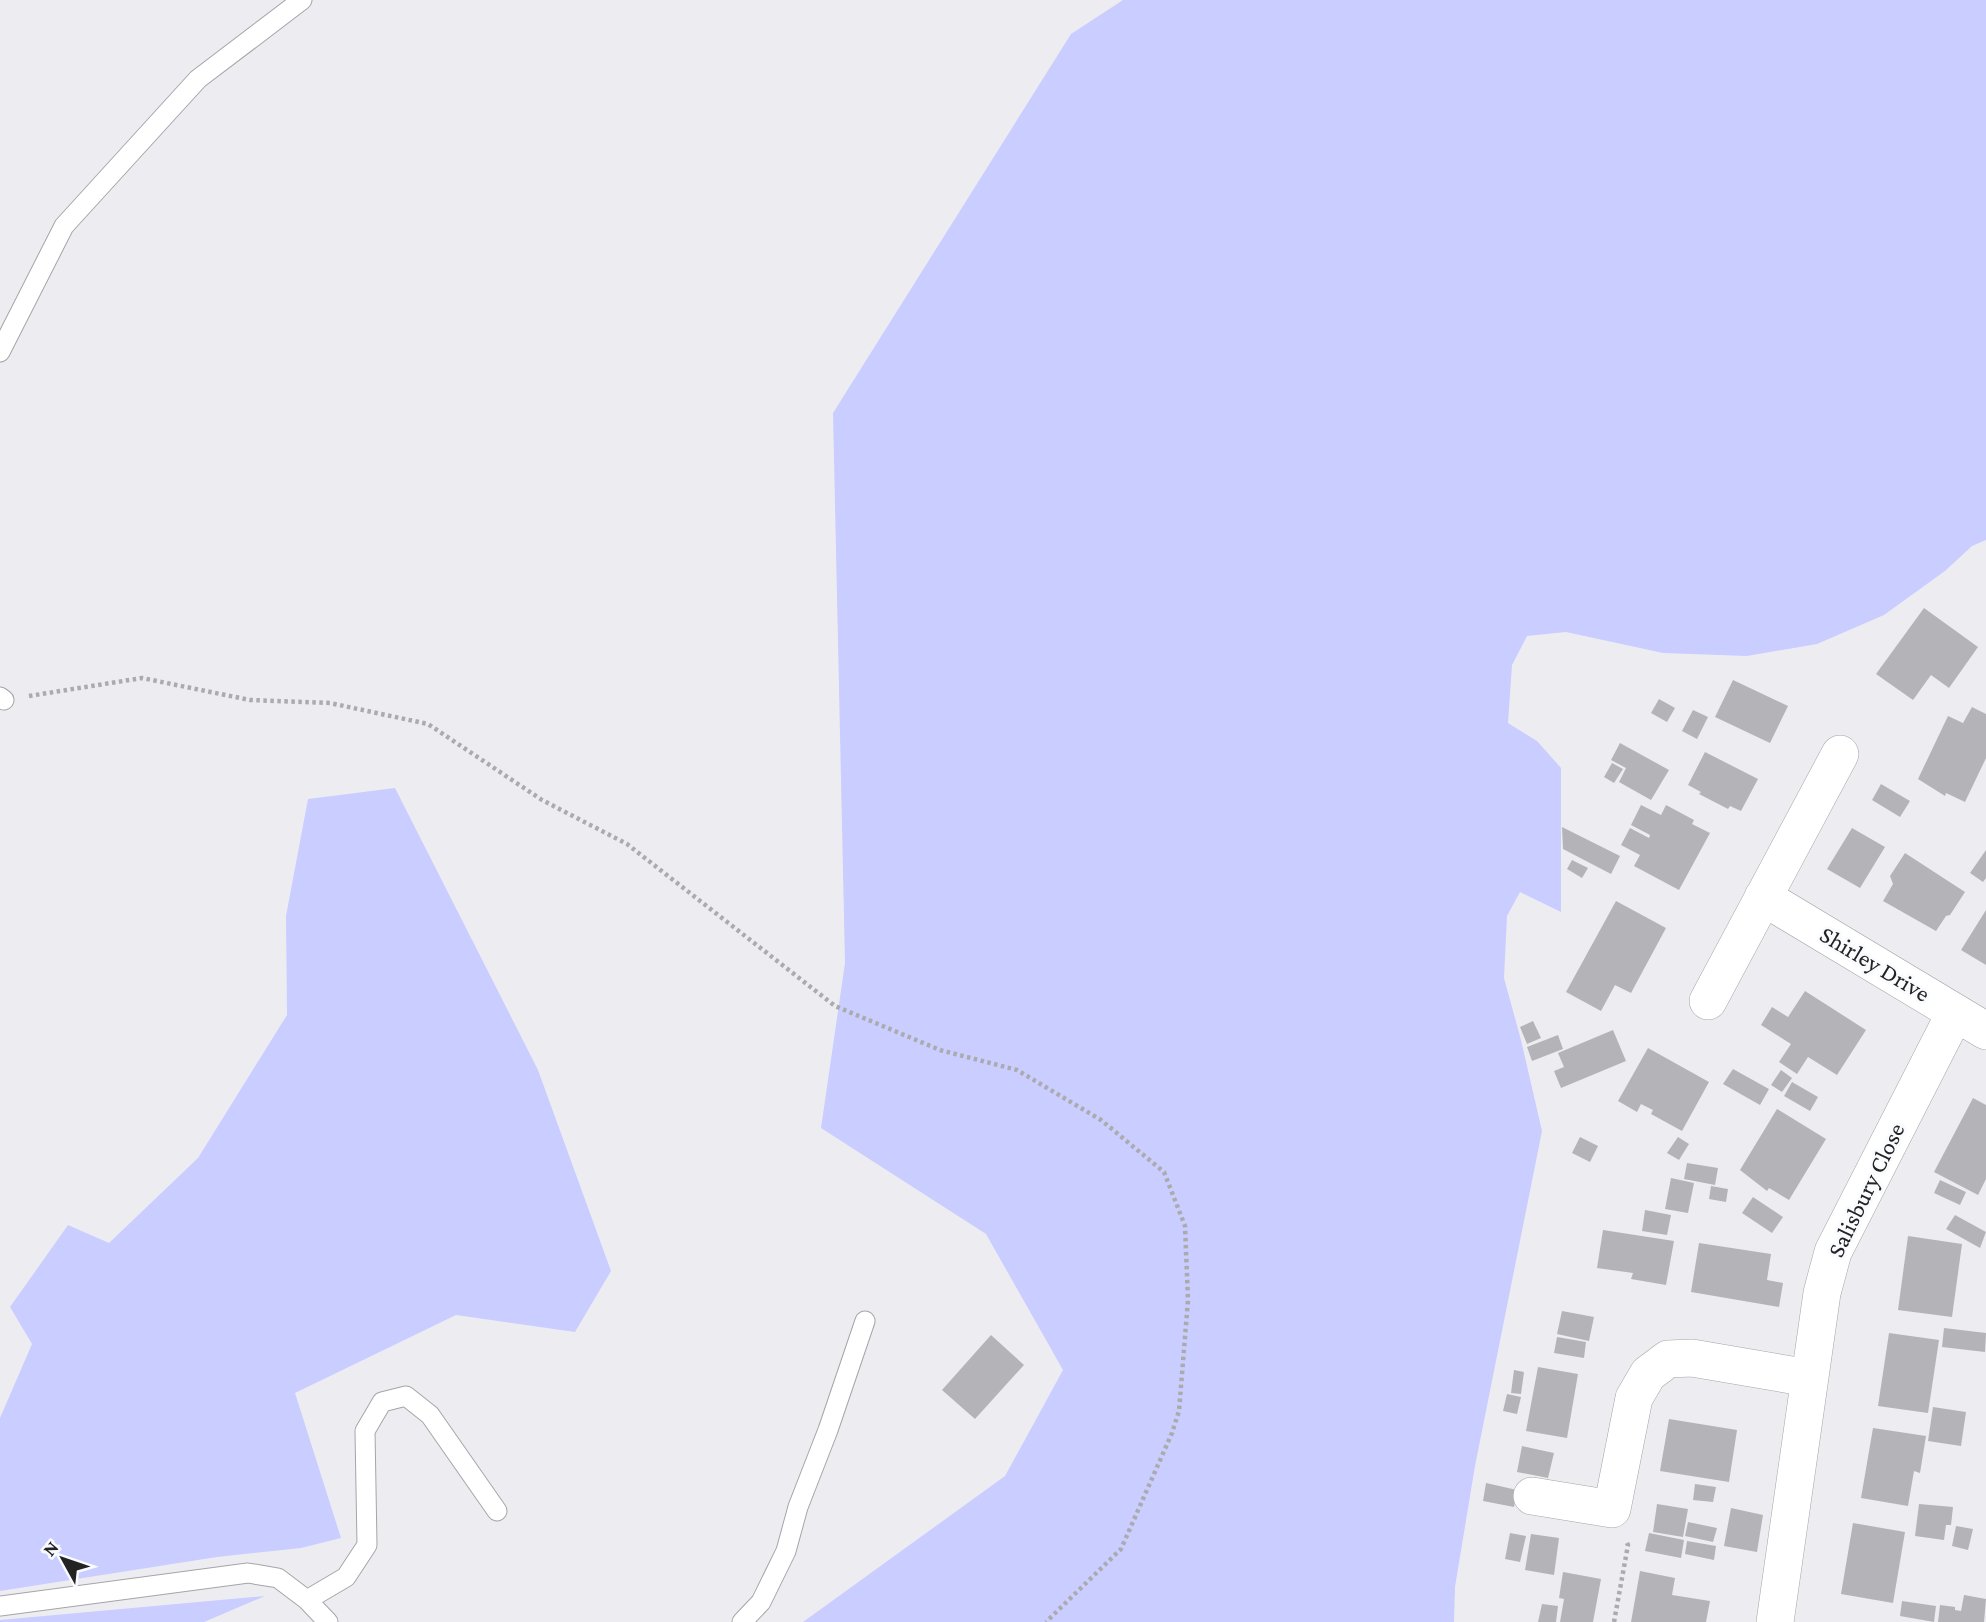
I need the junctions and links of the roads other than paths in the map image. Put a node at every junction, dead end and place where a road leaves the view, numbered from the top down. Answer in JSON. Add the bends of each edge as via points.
{"nodes":[{"id":1,"x":302,"y":0,"type":"edge"},
{"id":2,"x":0,"y":352,"type":"edge"},
{"id":3,"x":1840,"y":754,"type":"dead end"},
{"id":4,"x":1763,"y":897,"type":"junction"},
{"id":5,"x":1708,"y":1001,"type":"dead end"},
{"id":6,"x":1955,"y":1013,"type":"junction"},
{"id":7,"x":1986,"y":1031,"type":"edge"},
{"id":8,"x":865,"y":1321,"type":"dead end"},
{"id":9,"x":1810,"y":1378,"type":"junction"},
{"id":10,"x":1532,"y":1496,"type":"dead end"},
{"id":11,"x":497,"y":1511,"type":"dead end"},
{"id":12,"x":307,"y":1600,"type":"junction"},
{"id":13,"x":0,"y":1606,"type":"edge"},
{"id":14,"x":328,"y":1622,"type":"edge"},
{"id":15,"x":742,"y":1622,"type":"edge"},
{"id":16,"x":1775,"y":1622,"type":"edge"}],
"edges":[{"from":1,"to":2,"type":"lane","via":[[198,79],[64,226]]},
{"from":3,"to":4,"type":"street"},
{"from":4,"to":5,"type":"street"},
{"from":4,"to":6,"type":"street","name":"Shirley Drive"},
{"from":6,"to":7,"type":"street","name":"Shirley Drive"},
{"from":6,"to":9,"type":"street","name":"Salisbury Close","via":[[1833,1252]]},
{"from":8,"to":15,"type":"lane","via":[[786,1551],[761,1602]]},
{"from":9,"to":10,"type":"street","via":[[1692,1358],[1668,1359],[1648,1374],[1634,1398],[1612,1509]]},
{"from":9,"to":16,"type":"street","name":"Salisbury Close"},
{"from":11,"to":12,"type":"lane","via":[[430,1415],[406,1396],[382,1402],[365,1431],[367,1545],[346,1577]]},
{"from":12,"to":13,"type":"lane","via":[[278,1578],[248,1573]]},
{"from":12,"to":14,"type":"lane"}]}
